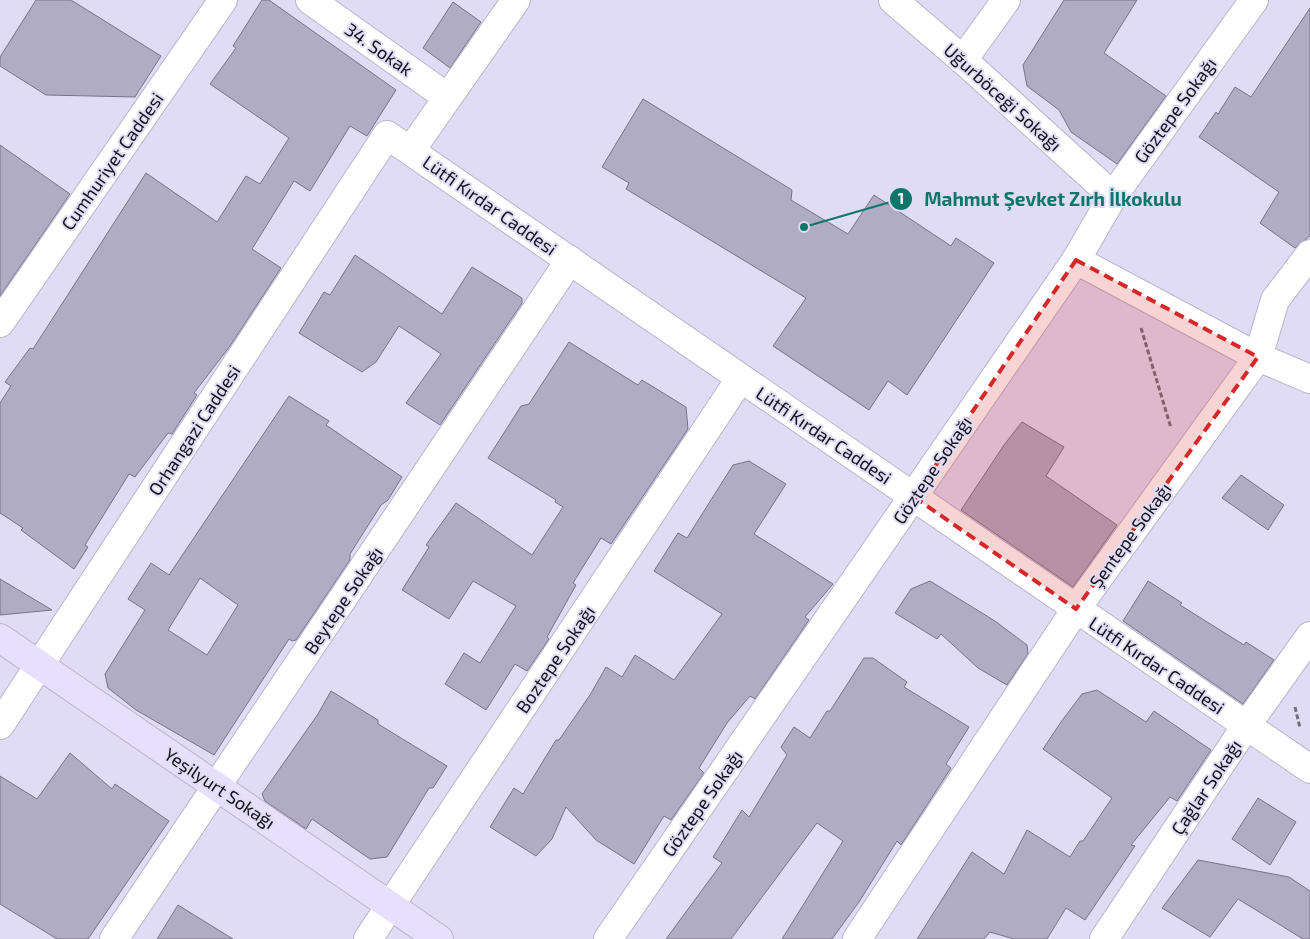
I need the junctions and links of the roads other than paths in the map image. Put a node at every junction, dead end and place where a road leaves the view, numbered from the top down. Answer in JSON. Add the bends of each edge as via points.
{"nodes":[{"id":1,"x":224,"y":0,"type":"edge"},
{"id":2,"x":310,"y":0,"type":"edge"},
{"id":3,"x":516,"y":0,"type":"edge"},
{"id":4,"x":893,"y":0,"type":"edge"},
{"id":5,"x":1006,"y":0,"type":"edge"},
{"id":6,"x":1254,"y":0,"type":"edge"},
{"id":7,"x":963,"y":60,"type":"junction"},
{"id":8,"x":447,"y":97,"type":"junction"},
{"id":9,"x":387,"y":135,"type":"joint"},
{"id":10,"x":411,"y":150,"type":"junction"},
{"id":11,"x":1113,"y":196,"type":"junction"},
{"id":12,"x":1310,"y":254,"type":"edge"},
{"id":13,"x":570,"y":260,"type":"junction"},
{"id":14,"x":1076,"y":260,"type":"junction"},
{"id":15,"x":0,"y":323,"type":"edge"},
{"id":16,"x":1258,"y":357,"type":"junction"},
{"id":17,"x":740,"y":378,"type":"junction"},
{"id":18,"x":1310,"y":379,"type":"edge"},
{"id":19,"x":914,"y":497,"type":"junction"},
{"id":20,"x":1076,"y":609,"type":"junction"},
{"id":21,"x":1310,"y":636,"type":"edge"},
{"id":22,"x":0,"y":638,"type":"edge"},
{"id":23,"x":40,"y":665,"type":"junction"},
{"id":24,"x":0,"y":725,"type":"edge"},
{"id":25,"x":1246,"y":726,"type":"junction"},
{"id":26,"x":1310,"y":770,"type":"edge"},
{"id":27,"x":218,"y":788,"type":"junction"},
{"id":28,"x":391,"y":906,"type":"junction"},
{"id":29,"x":114,"y":939,"type":"edge"},
{"id":30,"x":368,"y":939,"type":"edge"},
{"id":31,"x":439,"y":939,"type":"edge"},
{"id":32,"x":608,"y":939,"type":"edge"},
{"id":33,"x":857,"y":939,"type":"edge"},
{"id":34,"x":1104,"y":939,"type":"edge"}],
"edges":[{"from":1,"to":15,"type":"street","name":"Cumhuriyet Caddesi"},
{"from":2,"to":8,"type":"street","name":"34. Sokak"},
{"from":3,"to":8,"type":"street"},
{"from":4,"to":7,"type":"street","name":"Uğurböceği Sokağı"},
{"from":5,"to":7,"type":"street"},
{"from":6,"to":11,"type":"street","name":"Göztepe Sokağı"},
{"from":7,"to":11,"type":"street","name":"Uğurböceği Sokağı"},
{"from":8,"to":10,"type":"street"},
{"from":9,"to":10,"type":"street","name":"Lütfi Kırdar Caddesi"},
{"from":9,"to":23,"type":"street","name":"Orhangazi Caddesi"},
{"from":10,"to":13,"type":"street","name":"Lütfi Kırdar Caddesi"},
{"from":11,"to":14,"type":"street","name":"Göztepe Sokağı"},
{"from":12,"to":16,"type":"street","name":"Şentepe Sokağı","via":[[1274,300]]},
{"from":13,"to":17,"type":"street","name":"Lütfi Kırdar Caddesi"},
{"from":13,"to":27,"type":"street","name":"Beytepe Sokağı"},
{"from":14,"to":16,"type":"street"},
{"from":14,"to":19,"type":"street","name":"Göztepe Sokağı"},
{"from":16,"to":18,"type":"street"},
{"from":16,"to":20,"type":"street","name":"Şentepe Sokağı"},
{"from":17,"to":19,"type":"street","name":"Lütfi Kırdar Caddesi"},
{"from":17,"to":28,"type":"street","name":"Boztepe Sokağı"},
{"from":19,"to":20,"type":"street","name":"Lütfi Kırdar Caddesi"},
{"from":19,"to":32,"type":"street","name":"Göztepe Sokağı"},
{"from":20,"to":25,"type":"street","name":"Lütfi Kırdar Caddesi"},
{"from":20,"to":33,"type":"street","name":"Şentepe Sokağı"},
{"from":21,"to":25,"type":"street","name":"Çağlar Sokağı"},
{"from":22,"to":23,"type":"main road","name":"Yeşilyurt Sokağı"},
{"from":23,"to":24,"type":"street","name":"Orhangazi Caddesi"},
{"from":23,"to":27,"type":"main road","name":"Yeşilyurt Sokağı"},
{"from":25,"to":26,"type":"street","name":"Lütfi Kırdar Caddesi"},
{"from":25,"to":34,"type":"street","name":"Çağlar Sokağı"},
{"from":27,"to":28,"type":"main road","name":"Yeşilyurt Sokağı"},
{"from":27,"to":29,"type":"street","name":"Beytepe Sokağı"},
{"from":28,"to":30,"type":"street","name":"Boztepe Sokağı"},
{"from":28,"to":31,"type":"main road","name":"Yeşilyurt Sokağı"}]}
